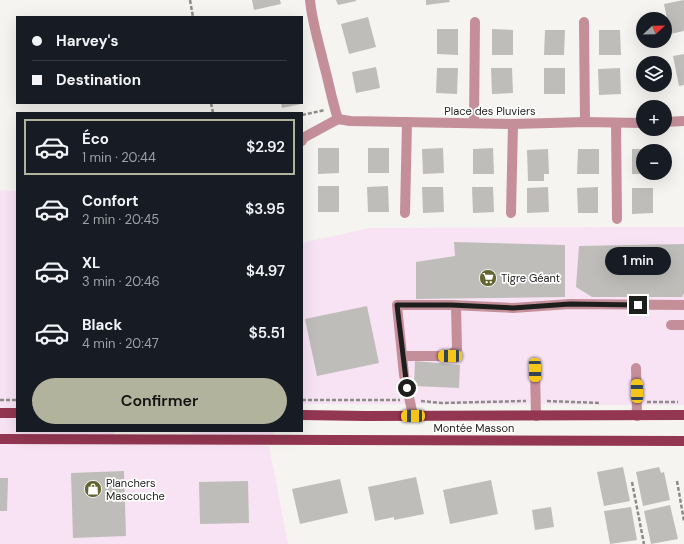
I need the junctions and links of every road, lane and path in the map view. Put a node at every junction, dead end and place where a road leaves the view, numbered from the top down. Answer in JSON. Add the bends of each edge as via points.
{"nodes":[{"id":1,"x":190,"y":0,"type":"edge"},
{"id":2,"x":310,"y":0,"type":"edge"},
{"id":3,"x":194,"y":16,"type":"edge"},
{"id":4,"x":475,"y":22,"type":"dead end"},
{"id":5,"x":584,"y":22,"type":"dead end"},
{"id":6,"x":334,"y":108,"type":"junction"},
{"id":7,"x":303,"y":115,"type":"edge"},
{"id":8,"x":338,"y":119,"type":"junction"},
{"id":9,"x":684,"y":121,"type":"edge"},
{"id":10,"x":407,"y":122,"type":"junction"},
{"id":11,"x":585,"y":122,"type":"junction"},
{"id":12,"x":672,"y":122,"type":"edge"},
{"id":13,"x":474,"y":123,"type":"junction"},
{"id":14,"x":616,"y":123,"type":"junction"},
{"id":15,"x":636,"y":123,"type":"edge"},
{"id":16,"x":512,"y":124,"type":"junction"},
{"id":17,"x":303,"y":138,"type":"edge"},
{"id":18,"x":405,"y":213,"type":"dead end"},
{"id":19,"x":511,"y":213,"type":"dead end"},
{"id":20,"x":617,"y":219,"type":"dead end"},
{"id":21,"x":684,"y":305,"type":"edge"},
{"id":22,"x":456,"y":306,"type":"junction"},
{"id":23,"x":671,"y":325,"type":"dead end"},
{"id":24,"x":684,"y":325,"type":"edge"},
{"id":25,"x":403,"y":356,"type":"junction"},
{"id":26,"x":636,"y":368,"type":"dead end"},
{"id":27,"x":535,"y":370,"type":"dead end"},
{"id":28,"x":0,"y":400,"type":"edge"},
{"id":29,"x":16,"y":400,"type":"edge"},
{"id":30,"x":303,"y":400,"type":"edge"},
{"id":31,"x":397,"y":400,"type":"dead end"},
{"id":32,"x":415,"y":401,"type":"dead end"},
{"id":33,"x":523,"y":401,"type":"dead end"},
{"id":34,"x":540,"y":401,"type":"dead end"},
{"id":35,"x":644,"y":402,"type":"dead end"},
{"id":36,"x":684,"y":402,"type":"edge"},
{"id":37,"x":601,"y":403,"type":"dead end"},
{"id":38,"x":0,"y":413,"type":"edge"},
{"id":39,"x":16,"y":413,"type":"edge"},
{"id":40,"x":303,"y":415,"type":"edge"},
{"id":41,"x":684,"y":415,"type":"edge"},
{"id":42,"x":413,"y":416,"type":"junction"},
{"id":43,"x":536,"y":416,"type":"junction"},
{"id":44,"x":637,"y":416,"type":"junction"},
{"id":45,"x":0,"y":439,"type":"edge"},
{"id":46,"x":684,"y":440,"type":"edge"},
{"id":47,"x":677,"y":481,"type":"dead end"},
{"id":48,"x":632,"y":482,"type":"dead end"},
{"id":49,"x":684,"y":521,"type":"edge"},
{"id":50,"x":644,"y":544,"type":"edge"}],
"edges":[{"from":1,"to":3,"type":"path"},
{"from":2,"to":6,"type":"street"},
{"from":4,"to":13,"type":"street"},
{"from":5,"to":11,"type":"street"},
{"from":6,"to":7,"type":"path"},
{"from":6,"to":8,"type":"street"},
{"from":8,"to":10,"type":"street","name":"Place des Pluviers"},
{"from":8,"to":17,"type":"street"},
{"from":9,"to":12,"type":"street"},
{"from":10,"to":13,"type":"street","name":"Place des Pluviers"},
{"from":10,"to":18,"type":"street"},
{"from":11,"to":14,"type":"street","name":"Place des Pluviers"},
{"from":11,"to":16,"type":"street","name":"Place des Pluviers"},
{"from":13,"to":16,"type":"street","name":"Place des Pluviers"},
{"from":14,"to":15,"type":"street","name":"Place des Pluviers"},
{"from":14,"to":20,"type":"street"},
{"from":16,"to":19,"type":"street"},
{"from":21,"to":22,"type":"street","via":[[570,304],[513,308]]},
{"from":22,"to":25,"type":"street","via":[[457,349],[450,356]]},
{"from":22,"to":25,"type":"street","via":[[397,305]]},
{"from":23,"to":24,"type":"street"},
{"from":25,"to":42,"type":"street"},
{"from":26,"to":44,"type":"street"},
{"from":27,"to":43,"type":"street"},
{"from":28,"to":29,"type":"path"},
{"from":30,"to":31,"type":"path"},
{"from":32,"to":33,"type":"path"},
{"from":34,"to":37,"type":"path"},
{"from":35,"to":36,"type":"path"},
{"from":38,"to":39,"type":"main road"},
{"from":40,"to":42,"type":"main road","name":"Montée Masson"},
{"from":41,"to":44,"type":"main road","name":"Montée Masson"},
{"from":42,"to":43,"type":"main road","name":"Montée Masson"},
{"from":43,"to":44,"type":"main road","name":"Montée Masson"},
{"from":45,"to":46,"type":"main road","name":"Montée Masson"},
{"from":47,"to":49,"type":"path"},
{"from":48,"to":50,"type":"path"}]}
